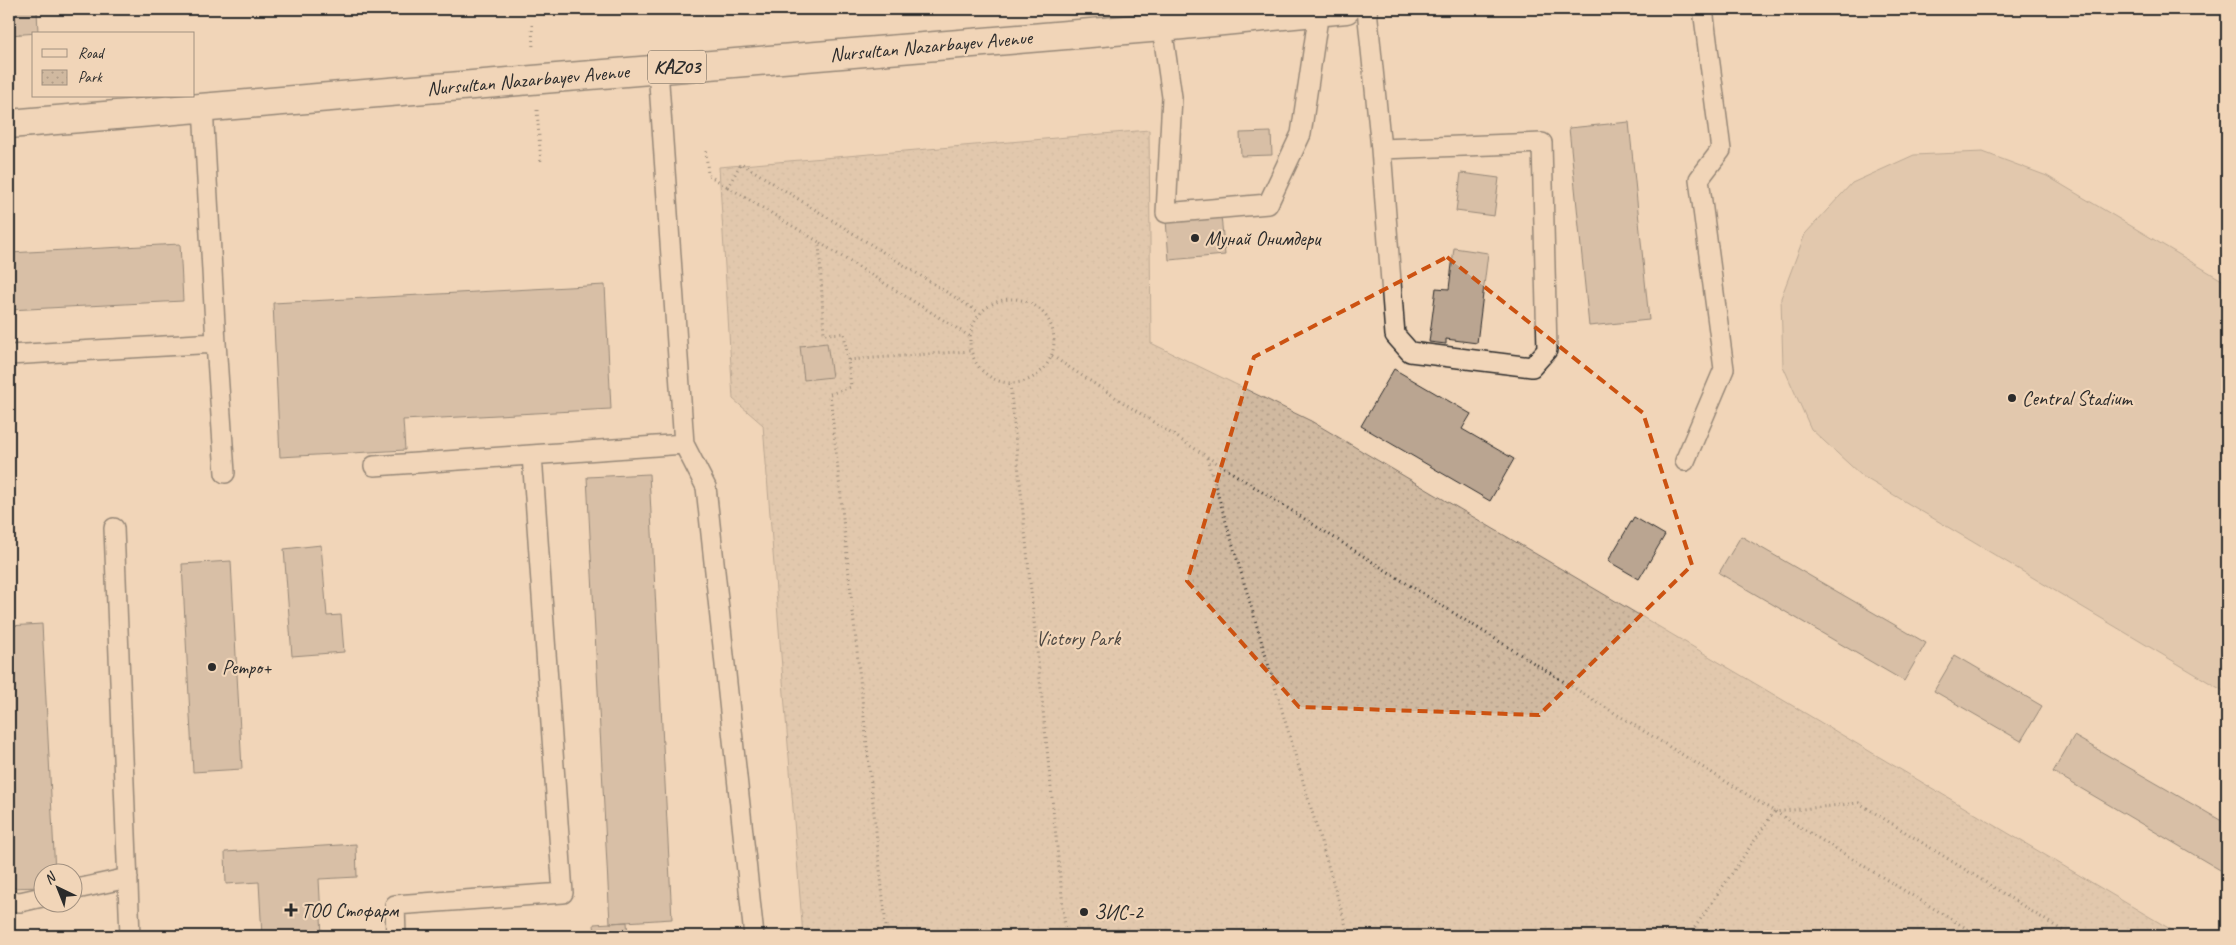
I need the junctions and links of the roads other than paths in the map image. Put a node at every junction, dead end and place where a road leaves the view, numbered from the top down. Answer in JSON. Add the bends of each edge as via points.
{"nodes":[{"id":1,"x":1367,"y":9,"type":"edge"},
{"id":2,"x":1703,"y":9,"type":"edge"},
{"id":3,"x":1332,"y":10,"type":"edge"},
{"id":4,"x":1243,"y":14,"type":"edge"},
{"id":5,"x":1162,"y":27,"type":"junction"},
{"id":6,"x":658,"y":69,"type":"junction"},
{"id":7,"x":203,"y":108,"type":"junction"},
{"id":8,"x":9,"y":124,"type":"edge"},
{"id":9,"x":1381,"y":149,"type":"junction"},
{"id":10,"x":216,"y":343,"type":"junction"},
{"id":11,"x":9,"y":355,"type":"edge"},
{"id":12,"x":684,"y":444,"type":"junction"},
{"id":13,"x":532,"y":454,"type":"junction"},
{"id":14,"x":1685,"y":461,"type":"dead end"},
{"id":15,"x":374,"y":466,"type":"dead end"},
{"id":16,"x":225,"y":473,"type":"dead end"},
{"id":17,"x":114,"y":528,"type":"dead end"},
{"id":18,"x":128,"y":878,"type":"junction"},
{"id":19,"x":82,"y":888,"type":"edge"},
{"id":20,"x":32,"y":899,"type":"edge"},
{"id":21,"x":9,"y":901,"type":"edge"},
{"id":22,"x":130,"y":936,"type":"edge"},
{"id":23,"x":396,"y":936,"type":"edge"},
{"id":24,"x":754,"y":936,"type":"edge"}],
"edges":[{"from":1,"to":9,"type":"lane"},
{"from":2,"to":14,"type":"lane","via":[[1721,150],[1699,178],[1724,369]]},
{"from":3,"to":4,"type":"main road","name":"Nursultan Nazarbayev Avenue","number":"KАZ03"},
{"from":3,"to":5,"type":"lane","via":[[1301,134],[1268,204],[1166,213],[1172,97]]},
{"from":4,"to":5,"type":"main road","name":"Nursultan Nazarbayev Avenue","number":"KАZ03"},
{"from":5,"to":6,"type":"main road","name":"Nursultan Nazarbayev Avenue","number":"KАZ03"},
{"from":6,"to":7,"type":"main road","name":"Nursultan Nazarbayev Avenue","number":"KАZ03"},
{"from":6,"to":12,"type":"lane"},
{"from":7,"to":8,"type":"main road","name":"Nursultan Nazarbayev Avenue","number":"KАZ03"},
{"from":7,"to":10,"type":"lane"},
{"from":9,"to":9,"type":"lane","via":[[1395,335],[1410,352],[1532,367],[1547,350],[1542,143]]},
{"from":10,"to":11,"type":"lane"},
{"from":10,"to":16,"type":"lane"},
{"from":12,"to":13,"type":"lane"},
{"from":12,"to":24,"type":"lane","via":[[706,487]]},
{"from":13,"to":15,"type":"lane"},
{"from":13,"to":23,"type":"lane","via":[[563,893],[395,905]]},
{"from":17,"to":18,"type":"lane"},
{"from":18,"to":19,"type":"lane"},
{"from":18,"to":22,"type":"lane"},
{"from":20,"to":21,"type":"lane"}]}
